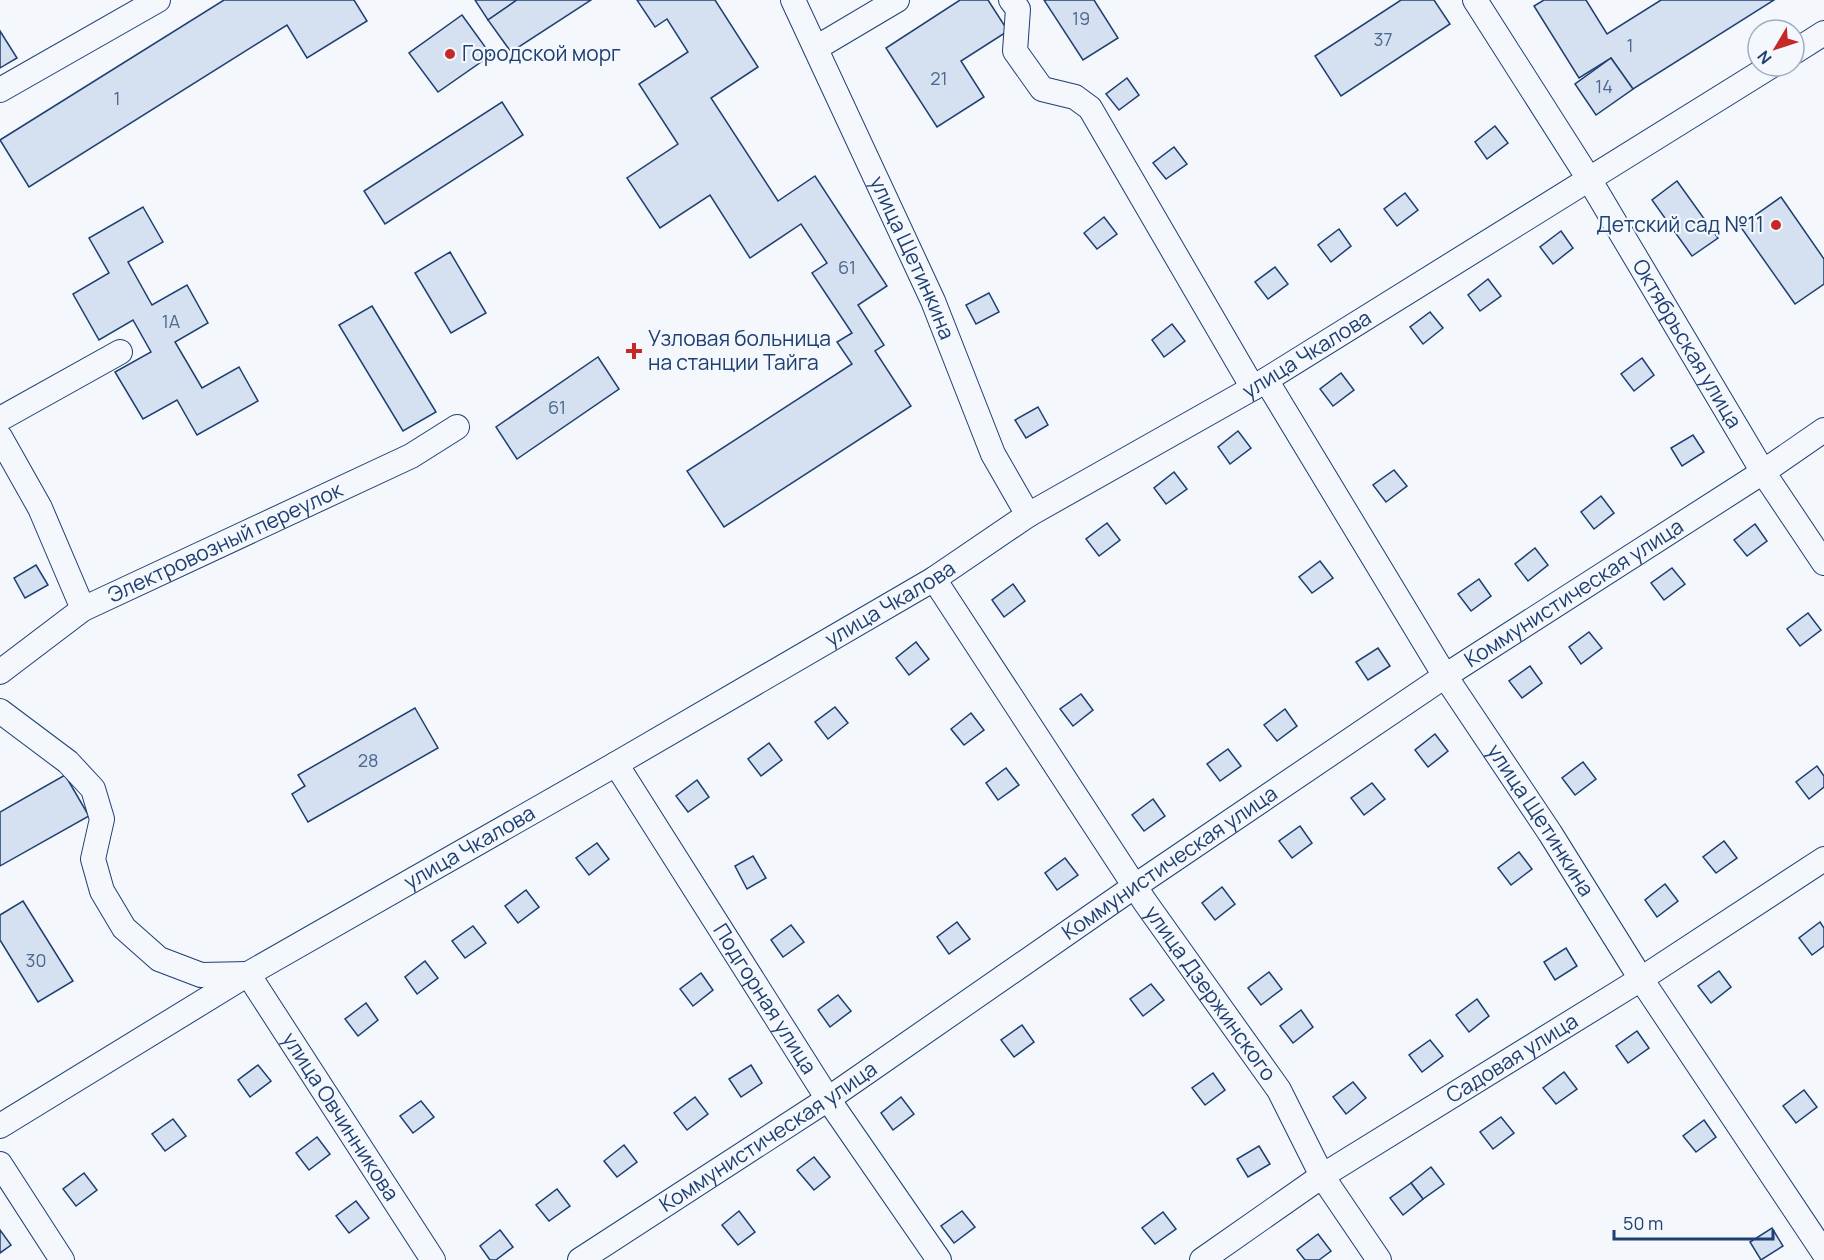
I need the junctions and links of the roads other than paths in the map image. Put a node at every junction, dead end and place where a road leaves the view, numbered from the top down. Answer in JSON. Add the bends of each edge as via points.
{"nodes":[{"id":1,"x":158,"y":0,"type":"edge"},
{"id":2,"x":793,"y":0,"type":"edge"},
{"id":3,"x":897,"y":0,"type":"edge"},
{"id":4,"x":1011,"y":0,"type":"edge"},
{"id":5,"x":1475,"y":0,"type":"edge"},
{"id":6,"x":1824,"y":33,"type":"edge"},
{"id":7,"x":1806,"y":44,"type":"edge"},
{"id":8,"x":816,"y":48,"type":"junction"},
{"id":9,"x":1752,"y":78,"type":"edge"},
{"id":10,"x":0,"y":90,"type":"edge"},
{"id":11,"x":1589,"y":179,"type":"junction"},
{"id":12,"x":120,"y":352,"type":"dead end"},
{"id":13,"x":1260,"y":384,"type":"junction"},
{"id":14,"x":0,"y":419,"type":"edge"},
{"id":15,"x":457,"y":427,"type":"dead end"},
{"id":16,"x":1824,"y":430,"type":"edge"},
{"id":17,"x":0,"y":437,"type":"edge"},
{"id":18,"x":1763,"y":472,"type":"junction"},
{"id":19,"x":1028,"y":515,"type":"junction"},
{"id":20,"x":1824,"y":563,"type":"edge"},
{"id":21,"x":934,"y":579,"type":"junction"},
{"id":22,"x":83,"y":609,"type":"junction"},
{"id":23,"x":0,"y":672,"type":"edge"},
{"id":24,"x":1445,"y":676,"type":"junction"},
{"id":25,"x":0,"y":711,"type":"edge"},
{"id":26,"x":616,"y":764,"type":"junction"},
{"id":27,"x":1824,"y":859,"type":"edge"},
{"id":28,"x":1135,"y":886,"type":"junction"},
{"id":29,"x":248,"y":974,"type":"junction"},
{"id":30,"x":1641,"y":979,"type":"junction"},
{"id":31,"x":828,"y":1099,"type":"junction"},
{"id":32,"x":0,"y":1126,"type":"edge"},
{"id":33,"x":0,"y":1164,"type":"edge"},
{"id":34,"x":1322,"y":1176,"type":"junction"},
{"id":35,"x":1824,"y":1253,"type":"edge"},
{"id":36,"x":62,"y":1260,"type":"edge"},
{"id":37,"x":433,"y":1260,"type":"edge"},
{"id":38,"x":580,"y":1260,"type":"edge"},
{"id":39,"x":939,"y":1260,"type":"edge"},
{"id":40,"x":1202,"y":1260,"type":"edge"},
{"id":41,"x":1379,"y":1260,"type":"edge"}],
"edges":[{"from":1,"to":10,"type":"street"},
{"from":2,"to":8,"type":"street","name":"улица Щетинкина"},
{"from":3,"to":8,"type":"street"},
{"from":4,"to":13,"type":"street","name":"улица Щетинкина","via":[[1018,9],[1015,51],[1042,89],[1075,97],[1090,108]]},
{"from":5,"to":11,"type":"street","name":"Октябрьская улица"},
{"from":6,"to":7,"type":"street"},
{"from":8,"to":19,"type":"street","name":"улица Щетинкина","via":[[933,301],[993,454]]},
{"from":9,"to":11,"type":"street","name":"улица Чкалова"},
{"from":11,"to":13,"type":"street","name":"улица Чкалова"},
{"from":11,"to":18,"type":"street","name":"Октябрьская улица"},
{"from":12,"to":14,"type":"street"},
{"from":13,"to":19,"type":"street","name":"улица Чкалова"},
{"from":13,"to":24,"type":"street","name":"улица Щетинкина"},
{"from":15,"to":22,"type":"street","name":"Электровозный переулок","via":[[411,456]]},
{"from":16,"to":18,"type":"street","name":"Коммунистическая улица"},
{"from":17,"to":22,"type":"street","via":[[40,508]]},
{"from":18,"to":20,"type":"street","name":"Октябрьская улица"},
{"from":18,"to":24,"type":"street","name":"Коммунистическая улица"},
{"from":19,"to":21,"type":"street","name":"улица Чкалова"},
{"from":21,"to":26,"type":"street","name":"улица Чкалова"},
{"from":21,"to":28,"type":"street","name":"улица Дзержинского"},
{"from":22,"to":23,"type":"street","name":"Электровозный переулок"},
{"from":24,"to":28,"type":"street","name":"Коммунистическая улица"},
{"from":24,"to":30,"type":"street","name":"улица Щетинкина"},
{"from":25,"to":29,"type":"street","via":[[68,762],[93,789],[102,819],[93,860],[102,891],[124,928],[159,959],[201,975]]},
{"from":26,"to":29,"type":"street","name":"улица Чкалова"},
{"from":26,"to":31,"type":"street","name":"Подгорная улица"},
{"from":27,"to":30,"type":"street","name":"Садовая улица"},
{"from":28,"to":31,"type":"street","name":"Коммунистическая улица"},
{"from":28,"to":34,"type":"street","name":"улица Дзержинского","via":[[1279,1090]]},
{"from":29,"to":32,"type":"street","name":"улица Чкалова"},
{"from":29,"to":37,"type":"street","name":"улица Овчинникова"},
{"from":30,"to":34,"type":"street","name":"Садовая улица"},
{"from":30,"to":35,"type":"street","name":"улица Щетинкина"},
{"from":31,"to":38,"type":"street","name":"Коммунистическая улица"},
{"from":31,"to":39,"type":"street","name":"Подгорная улица"},
{"from":33,"to":36,"type":"street"},
{"from":34,"to":40,"type":"street","name":"Садовая улица"},
{"from":34,"to":41,"type":"street","name":"улица Дзержинского"}]}
